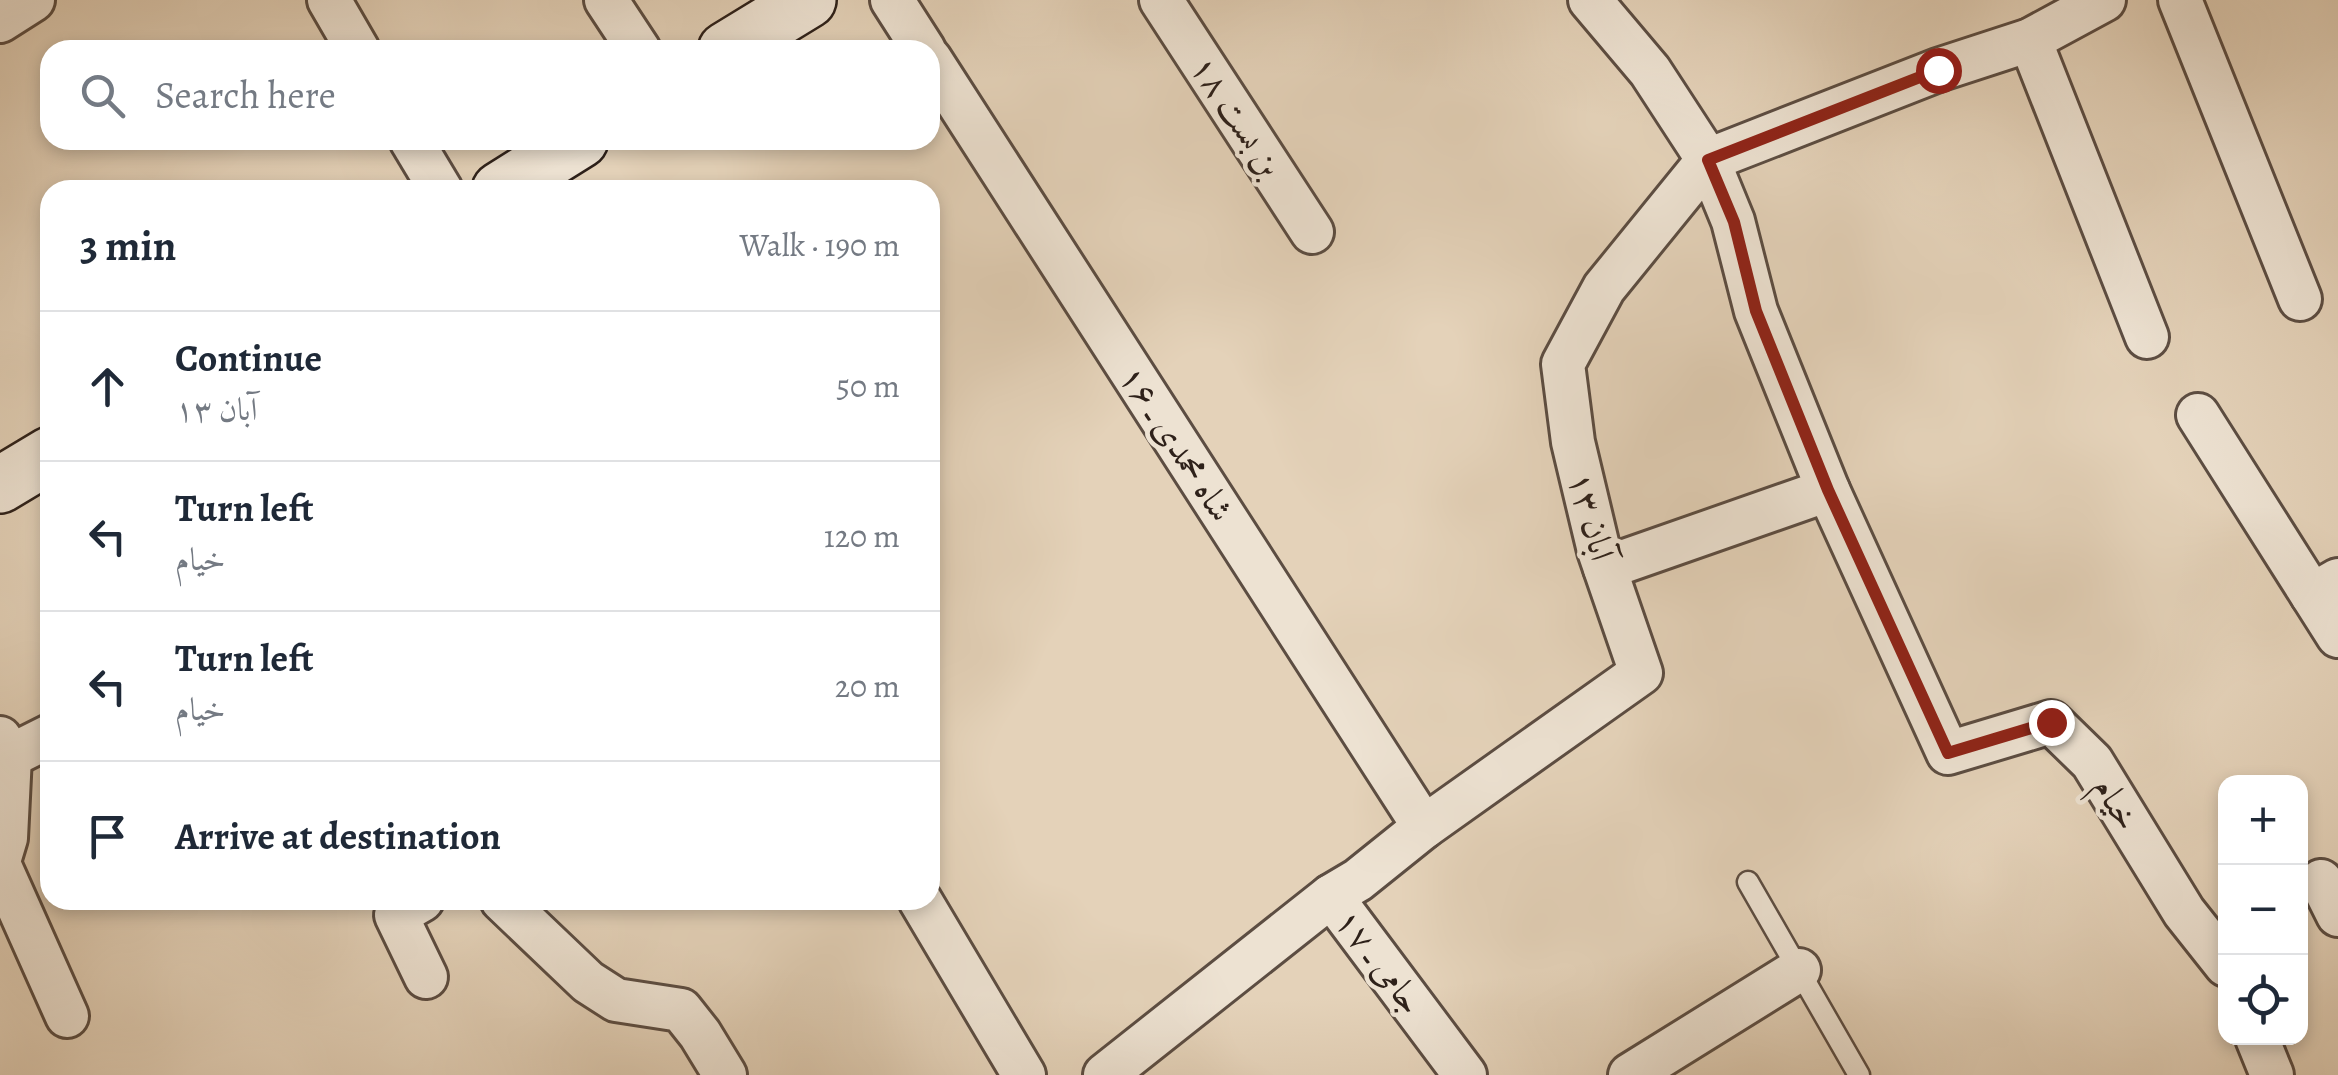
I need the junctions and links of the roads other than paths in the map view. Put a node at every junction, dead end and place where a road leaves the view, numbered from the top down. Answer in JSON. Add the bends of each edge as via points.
{"nodes":[{"id":1,"x":32,"y":0,"type":"edge"},
{"id":2,"x":329,"y":0,"type":"edge"},
{"id":3,"x":606,"y":0,"type":"edge"},
{"id":4,"x":808,"y":0,"type":"edge"},
{"id":5,"x":892,"y":0,"type":"edge"},
{"id":6,"x":1161,"y":0,"type":"edge"},
{"id":7,"x":1590,"y":0,"type":"edge"},
{"id":8,"x":2104,"y":0,"type":"edge"},
{"id":9,"x":2180,"y":0,"type":"edge"},
{"id":10,"x":0,"y":21,"type":"edge"},
{"id":11,"x":352,"y":40,"type":"edge"},
{"id":12,"x":632,"y":40,"type":"edge"},
{"id":13,"x":742,"y":40,"type":"edge"},
{"id":14,"x":918,"y":40,"type":"edge"},
{"id":15,"x":2030,"y":40,"type":"junction"},
{"id":16,"x":940,"y":75,"type":"edge"},
{"id":17,"x":417,"y":150,"type":"edge"},
{"id":18,"x":564,"y":150,"type":"edge"},
{"id":19,"x":1708,"y":160,"type":"junction"},
{"id":20,"x":435,"y":180,"type":"edge"},
{"id":21,"x":516,"y":180,"type":"edge"},
{"id":22,"x":1312,"y":232,"type":"dead end"},
{"id":23,"x":2300,"y":299,"type":"dead end"},
{"id":24,"x":2147,"y":338,"type":"dead end"},
{"id":25,"x":2198,"y":416,"type":"dead end"},
{"id":26,"x":40,"y":462,"type":"edge"},
{"id":27,"x":0,"y":485,"type":"edge"},
{"id":28,"x":1828,"y":490,"type":"junction"},
{"id":29,"x":1605,"y":568,"type":"junction"},
{"id":30,"x":2325,"y":588,"type":"edge"},
{"id":31,"x":2338,"y":636,"type":"edge"},
{"id":32,"x":40,"y":738,"type":"edge"},
{"id":33,"x":5,"y":747,"type":"edge"},
{"id":34,"x":1424,"y":827,"type":"junction"},
{"id":35,"x":0,"y":858,"type":"edge"},
{"id":36,"x":0,"y":866,"type":"edge"},
{"id":37,"x":1748,"y":882,"type":"dead end"},
{"id":38,"x":1331,"y":896,"type":"junction"},
{"id":39,"x":405,"y":910,"type":"edge"},
{"id":40,"x":512,"y":910,"type":"edge"},
{"id":41,"x":926,"y":910,"type":"edge"},
{"id":42,"x":2218,"y":955,"type":"edge"},
{"id":43,"x":1799,"y":970,"type":"junction"},
{"id":44,"x":426,"y":977,"type":"dead end"},
{"id":45,"x":66,"y":1016,"type":"dead end"},
{"id":46,"x":2260,"y":1045,"type":"edge"},
{"id":47,"x":725,"y":1075,"type":"edge"},
{"id":48,"x":1024,"y":1075,"type":"edge"},
{"id":49,"x":1105,"y":1075,"type":"edge"},
{"id":50,"x":1465,"y":1075,"type":"edge"},
{"id":51,"x":1630,"y":1075,"type":"edge"},
{"id":52,"x":1859,"y":1075,"type":"edge"},
{"id":53,"x":2272,"y":1075,"type":"edge"}],
"edges":[{"from":1,"to":10,"type":"street"},
{"from":2,"to":11,"type":"street"},
{"from":3,"to":12,"type":"street"},
{"from":4,"to":13,"type":"main road"},
{"from":5,"to":14,"type":"street"},
{"from":6,"to":22,"type":"street","name":"بن بست ۱۸"},
{"from":7,"to":19,"type":"street","name":"خیام","via":[[1650,71]]},
{"from":8,"to":15,"type":"street","name":"۱۳ آبان"},
{"from":9,"to":23,"type":"street"},
{"from":15,"to":19,"type":"street","name":"۱۳ آبان"},
{"from":15,"to":24,"type":"street"},
{"from":16,"to":34,"type":"street","name":"شاه محمدی ـ ۱۶"},
{"from":17,"to":20,"type":"street"},
{"from":18,"to":21,"type":"main road"},
{"from":19,"to":28,"type":"street","name":"خیام","via":[[1734,222],[1756,311]]},
{"from":19,"to":29,"type":"street","name":"۱۳ آبان","via":[[1604,288],[1563,364],[1572,442]]},
{"from":25,"to":30,"type":"street"},
{"from":26,"to":27,"type":"main road"},
{"from":28,"to":29,"type":"street"},
{"from":28,"to":42,"type":"street","name":"خیام","via":[[1948,753],[2051,722],[2092,762],[2184,912]]},
{"from":29,"to":34,"type":"street","name":"۱۳ آبان","via":[[1640,673]]},
{"from":30,"to":31,"type":"street"},
{"from":32,"to":33,"type":"street"},
{"from":33,"to":35,"type":"street","via":[[6,838]]},
{"from":34,"to":38,"type":"street","name":"۱۳ آبان"},
{"from":36,"to":45,"type":"street"},
{"from":37,"to":43,"type":"lane"},
{"from":38,"to":49,"type":"street","name":"۱۳ آبان"},
{"from":38,"to":50,"type":"street","name":"جامی ـ ۱۷"},
{"from":39,"to":44,"type":"street","via":[[396,915]]},
{"from":40,"to":47,"type":"street","via":[[616,1000],[682,1010]]},
{"from":41,"to":48,"type":"street"},
{"from":43,"to":51,"type":"street"},
{"from":43,"to":52,"type":"lane"},
{"from":46,"to":53,"type":"street"}]}
